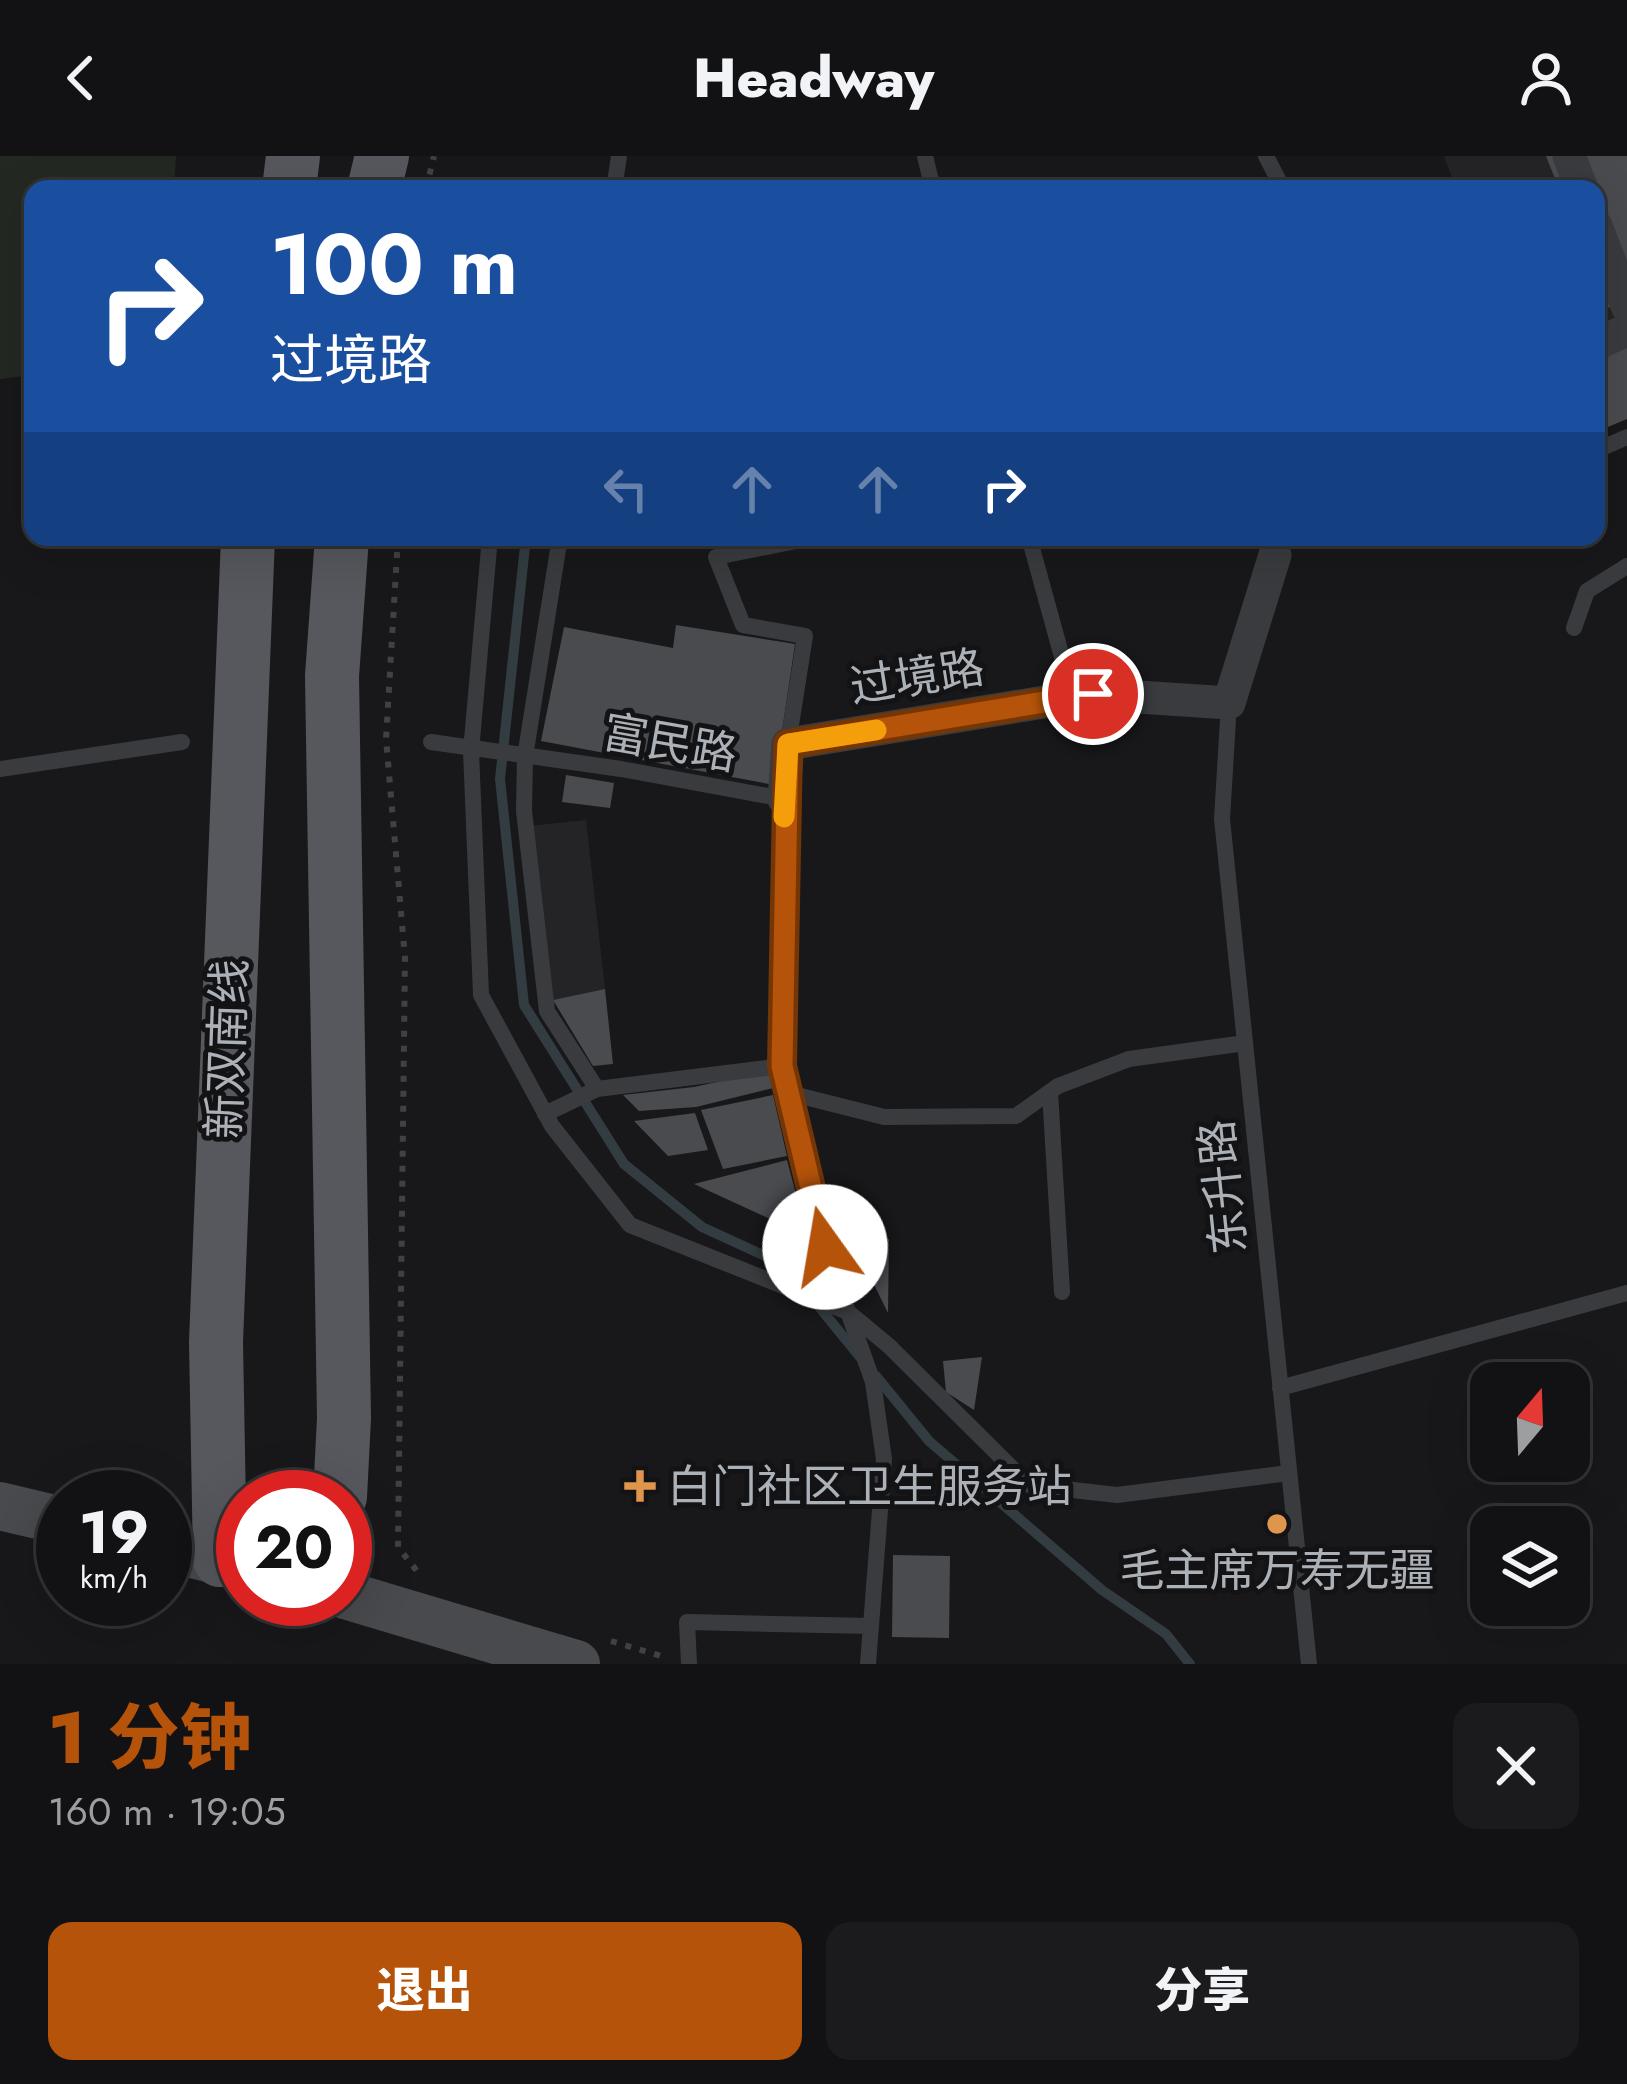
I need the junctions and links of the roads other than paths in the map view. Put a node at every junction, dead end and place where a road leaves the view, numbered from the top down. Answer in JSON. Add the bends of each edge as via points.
{"nodes":[{"id":1,"x":1605,"y":249,"type":"edge"},
{"id":2,"x":1627,"y":306,"type":"edge"},
{"id":3,"x":248,"y":546,"type":"edge"},
{"id":4,"x":341,"y":546,"type":"edge"},
{"id":5,"x":489,"y":546,"type":"edge"},
{"id":6,"x":559,"y":546,"type":"edge"},
{"id":7,"x":769,"y":546,"type":"edge"},
{"id":8,"x":1030,"y":546,"type":"edge"},
{"id":9,"x":1278,"y":546,"type":"edge"},
{"id":10,"x":1627,"y":566,"type":"edge"},
{"id":11,"x":1574,"y":628,"type":"dead end"},
{"id":12,"x":1072,"y":697,"type":"junction"},
{"id":13,"x":1229,"y":703,"type":"junction"},
{"id":14,"x":182,"y":742,"type":"dead end"},
{"id":15,"x":431,"y":742,"type":"dead end"},
{"id":16,"x":788,"y":744,"type":"junction"},
{"id":17,"x":475,"y":751,"type":"junction"},
{"id":18,"x":526,"y":758,"type":"junction"},
{"id":19,"x":0,"y":769,"type":"edge"},
{"id":20,"x":784,"y":799,"type":"junction"},
{"id":21,"x":1245,"y":1043,"type":"junction"},
{"id":22,"x":782,"y":1066,"type":"junction"},
{"id":23,"x":597,"y":1089,"type":"junction"},
{"id":24,"x":1050,"y":1092,"type":"junction"},
{"id":25,"x":789,"y":1094,"type":"junction"},
{"id":26,"x":551,"y":1111,"type":"junction"},
{"id":27,"x":1062,"y":1292,"type":"dead end"},
{"id":28,"x":1627,"y":1293,"type":"edge"},
{"id":29,"x":848,"y":1314,"type":"junction"},
{"id":30,"x":1280,"y":1388,"type":"junction"},
{"id":31,"x":225,"y":1470,"type":"edge"},
{"id":32,"x":341,"y":1470,"type":"edge"},
{"id":33,"x":1289,"y":1473,"type":"junction"},
{"id":34,"x":0,"y":1506,"type":"edge"},
{"id":35,"x":36,"y":1515,"type":"edge"},
{"id":36,"x":372,"y":1601,"type":"edge"},
{"id":37,"x":871,"y":1627,"type":"junction"},
{"id":38,"x":589,"y":1651,"type":"edge"},
{"id":39,"x":689,"y":1664,"type":"edge"},
{"id":40,"x":868,"y":1664,"type":"edge"},
{"id":41,"x":1309,"y":1664,"type":"edge"}],
"edges":[{"from":1,"to":2,"type":"street"},
{"from":3,"to":31,"type":"main road","name":"新双南线","via":[[216,1342]]},
{"from":4,"to":32,"type":"main road","via":[[332,676]]},
{"from":5,"to":17,"type":"lane"},
{"from":6,"to":18,"type":"lane"},
{"from":7,"to":16,"type":"lane","via":[[716,556],[743,625],[805,636]]},
{"from":8,"to":12,"type":"lane"},
{"from":9,"to":13,"type":"street"},
{"from":10,"to":11,"type":"lane","via":[[1587,591]]},
{"from":12,"to":13,"type":"street","name":"过境路"},
{"from":12,"to":16,"type":"street","name":"过境路"},
{"from":13,"to":21,"type":"lane","name":"东升路","via":[[1222,819]]},
{"from":14,"to":19,"type":"lane"},
{"from":15,"to":17,"type":"lane","name":"富民路"},
{"from":16,"to":20,"type":"street"},
{"from":17,"to":18,"type":"lane","name":"富民路"},
{"from":17,"to":26,"type":"lane","via":[[482,995]]},
{"from":18,"to":20,"type":"lane","name":"富民路"},
{"from":18,"to":23,"type":"lane","via":[[524,811],[547,1011]]},
{"from":20,"to":22,"type":"lane","name":"富民路"},
{"from":21,"to":24,"type":"lane","via":[[1129,1058]]},
{"from":21,"to":30,"type":"lane","name":"东升路"},
{"from":22,"to":23,"type":"lane"},
{"from":22,"to":25,"type":"lane","name":"富民路"},
{"from":23,"to":26,"type":"lane"},
{"from":24,"to":25,"type":"lane","via":[[1016,1116],[884,1117]]},
{"from":24,"to":27,"type":"lane"},
{"from":25,"to":29,"type":"lane","name":"富民路"},
{"from":26,"to":29,"type":"lane","via":[[630,1225]]},
{"from":28,"to":30,"type":"lane"},
{"from":29,"to":33,"type":"lane","via":[[1029,1485],[1117,1495]]},
{"from":29,"to":37,"type":"lane","name":"富民路","via":[[873,1382],[884,1459]]},
{"from":30,"to":33,"type":"lane","name":"东升路"},
{"from":33,"to":41,"type":"lane","name":"东升路"},
{"from":34,"to":35,"type":"main road"},
{"from":36,"to":38,"type":"main road"},
{"from":37,"to":39,"type":"lane","via":[[687,1622]]},
{"from":37,"to":40,"type":"lane"}]}
